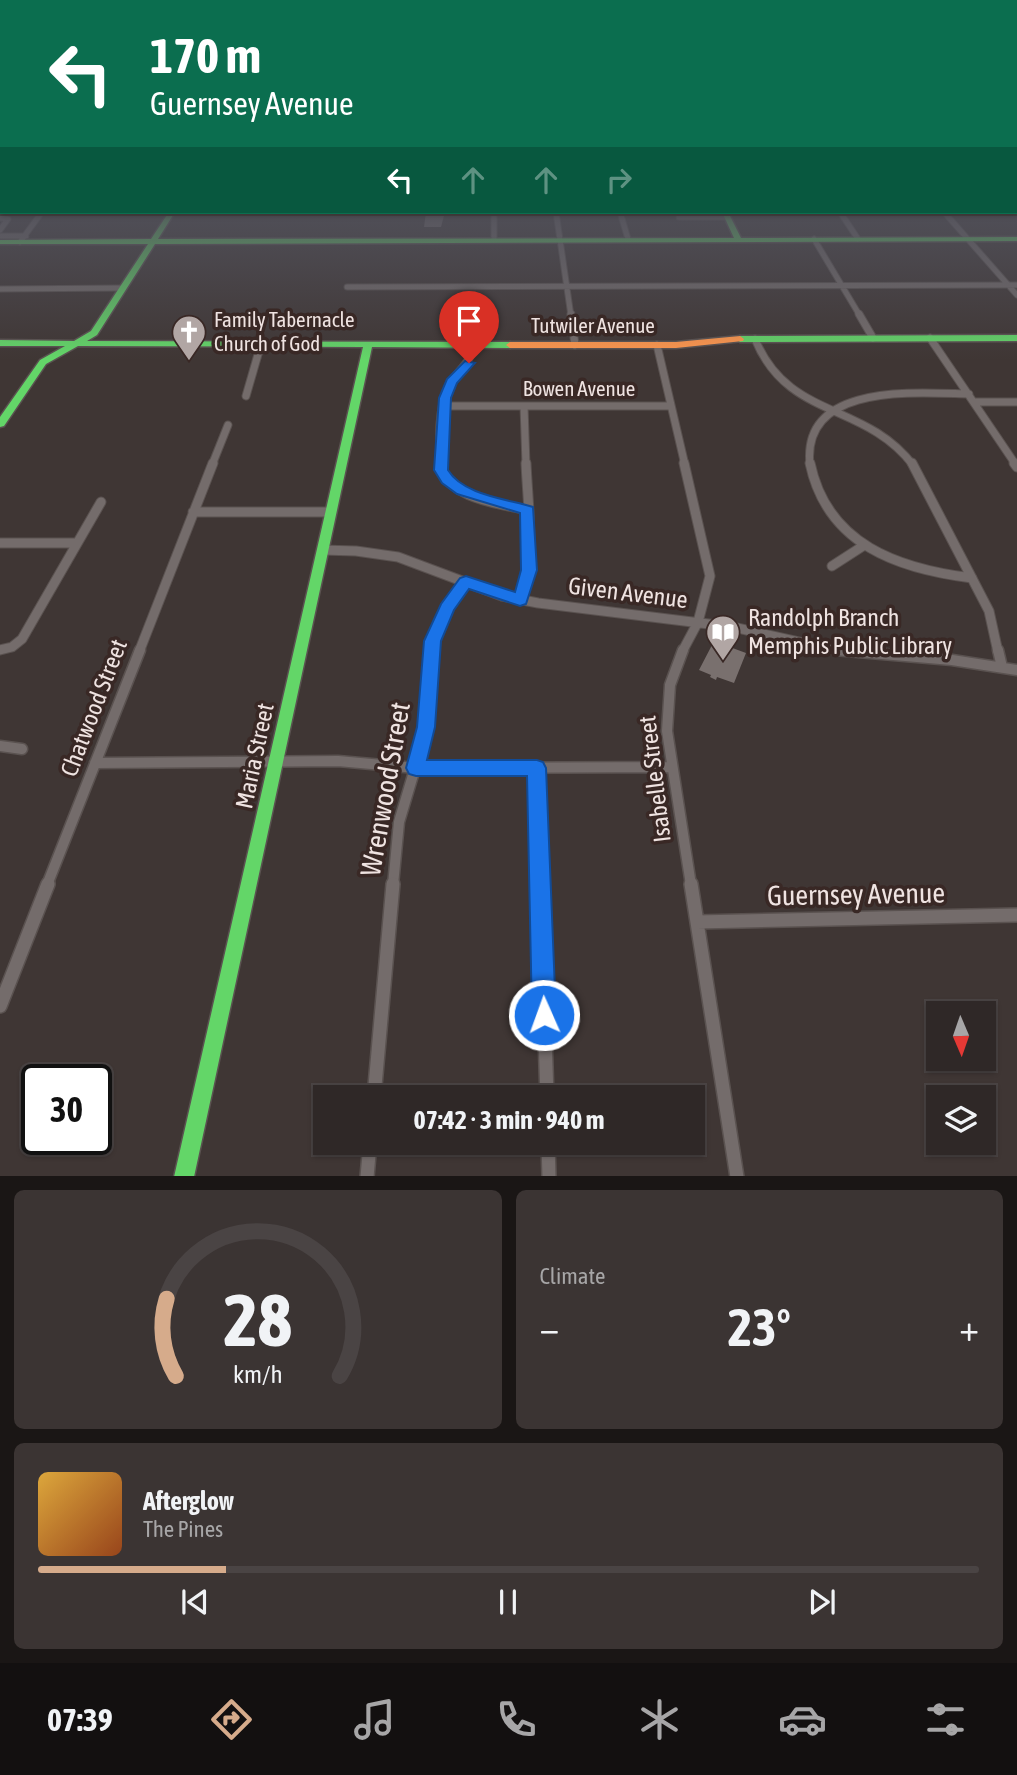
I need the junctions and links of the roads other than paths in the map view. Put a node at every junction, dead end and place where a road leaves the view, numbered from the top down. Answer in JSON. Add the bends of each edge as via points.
{"nodes":[{"id":1,"x":148,"y":250,"type":"edge"},
{"id":2,"x":560,"y":250,"type":"edge"},
{"id":3,"x":820,"y":250,"type":"edge"},
{"id":4,"x":977,"y":250,"type":"edge"},
{"id":5,"x":1008,"y":285,"type":"junction"},
{"id":6,"x":1017,"y":285,"type":"edge"},
{"id":7,"x":842,"y":286,"type":"junction"},
{"id":8,"x":347,"y":287,"type":"dead end"},
{"id":9,"x":566,"y":287,"type":"junction"},
{"id":10,"x":123,"y":288,"type":"junction"},
{"id":11,"x":0,"y":289,"type":"edge"},
{"id":12,"x":1017,"y":295,"type":"edge"},
{"id":13,"x":873,"y":338,"type":"junction"},
{"id":14,"x":930,"y":338,"type":"junction"},
{"id":15,"x":1017,"y":338,"type":"edge"},
{"id":16,"x":755,"y":339,"type":"junction"},
{"id":17,"x":0,"y":343,"type":"edge"},
{"id":18,"x":79,"y":343,"type":"junction"},
{"id":19,"x":261,"y":344,"type":"junction"},
{"id":20,"x":368,"y":344,"type":"junction"},
{"id":21,"x":474,"y":345,"type":"junction"},
{"id":22,"x":575,"y":345,"type":"junction"},
{"id":23,"x":657,"y":345,"type":"junction"},
{"id":24,"x":969,"y":394,"type":"junction"},
{"id":25,"x":246,"y":396,"type":"dead end"},
{"id":26,"x":974,"y":402,"type":"junction"},
{"id":27,"x":1017,"y":402,"type":"edge"},
{"id":28,"x":445,"y":406,"type":"junction"},
{"id":29,"x":524,"y":406,"type":"junction"},
{"id":30,"x":671,"y":407,"type":"junction"},
{"id":31,"x":838,"y":412,"type":"junction"},
{"id":32,"x":0,"y":424,"type":"edge"},
{"id":33,"x":228,"y":425,"type":"dead end"},
{"id":34,"x":1017,"y":467,"type":"edge"},
{"id":35,"x":100,"y":502,"type":"dead end"},
{"id":36,"x":528,"y":510,"type":"junction"},
{"id":37,"x":193,"y":512,"type":"junction"},
{"id":38,"x":331,"y":512,"type":"junction"},
{"id":39,"x":0,"y":543,"type":"edge"},
{"id":40,"x":77,"y":543,"type":"junction"},
{"id":41,"x":863,"y":545,"type":"junction"},
{"id":42,"x":322,"y":550,"type":"junction"},
{"id":43,"x":832,"y":566,"type":"dead end"},
{"id":44,"x":972,"y":578,"type":"junction"},
{"id":45,"x":466,"y":582,"type":"junction"},
{"id":46,"x":520,"y":600,"type":"junction"},
{"id":47,"x":698,"y":622,"type":"junction"},
{"id":48,"x":0,"y":650,"type":"edge"},
{"id":49,"x":1002,"y":667,"type":"junction"},
{"id":50,"x":1017,"y":670,"type":"edge"},
{"id":51,"x":0,"y":746,"type":"edge"},
{"id":52,"x":22,"y":749,"type":"dead end"},
{"id":53,"x":275,"y":761,"type":"junction"},
{"id":54,"x":96,"y":763,"type":"junction"},
{"id":55,"x":671,"y":767,"type":"junction"},
{"id":56,"x":416,"y":768,"type":"junction"},
{"id":57,"x":537,"y":768,"type":"junction"},
{"id":58,"x":1017,"y":915,"type":"edge"},
{"id":59,"x":696,"y":922,"type":"junction"},
{"id":60,"x":0,"y":1006,"type":"edge"},
{"id":61,"x":375,"y":1085,"type":"edge"},
{"id":62,"x":547,"y":1085,"type":"edge"},
{"id":63,"x":369,"y":1155,"type":"edge"},
{"id":64,"x":548,"y":1155,"type":"edge"},
{"id":65,"x":184,"y":1176,"type":"edge"},
{"id":66,"x":367,"y":1176,"type":"edge"},
{"id":67,"x":549,"y":1176,"type":"edge"},
{"id":68,"x":737,"y":1176,"type":"edge"}],
"edges":[{"from":1,"to":10,"type":"street"},
{"from":2,"to":9,"type":"street"},
{"from":3,"to":7,"type":"street"},
{"from":4,"to":5,"type":"street"},
{"from":5,"to":6,"type":"street"},
{"from":5,"to":7,"type":"street"},
{"from":5,"to":12,"type":"street"},
{"from":7,"to":9,"type":"street"},
{"from":7,"to":13,"type":"street"},
{"from":8,"to":9,"type":"street"},
{"from":9,"to":22,"type":"street"},
{"from":10,"to":11,"type":"street"},
{"from":10,"to":18,"type":"street","via":[[94,332]]},
{"from":13,"to":14,"type":"street","name":"Tutwiler Avenue"},
{"from":13,"to":16,"type":"street","name":"Tutwiler Avenue"},
{"from":14,"to":15,"type":"street","name":"Tutwiler Avenue"},
{"from":14,"to":24,"type":"street"},
{"from":16,"to":23,"type":"street","name":"Tutwiler Avenue"},
{"from":16,"to":31,"type":"street","via":[[774,374],[810,400]]},
{"from":17,"to":18,"type":"street","name":"Tutwiler Avenue"},
{"from":18,"to":19,"type":"street","name":"Tutwiler Avenue"},
{"from":18,"to":32,"type":"street","via":[[43,362]]},
{"from":19,"to":20,"type":"street","name":"Tutwiler Avenue"},
{"from":19,"to":25,"type":"street"},
{"from":20,"to":21,"type":"street","name":"Tutwiler Avenue"},
{"from":20,"to":38,"type":"street","name":"Maria Street"},
{"from":21,"to":22,"type":"street","name":"Tutwiler Avenue"},
{"from":21,"to":28,"type":"street","via":[[469,363],[447,390]]},
{"from":22,"to":23,"type":"street","name":"Tutwiler Avenue"},
{"from":23,"to":30,"type":"street","name":"Isabelle Street"},
{"from":24,"to":26,"type":"street"},
{"from":24,"to":31,"type":"street","via":[[869,397]]},
{"from":26,"to":27,"type":"street"},
{"from":26,"to":34,"type":"street"},
{"from":28,"to":29,"type":"street","name":"Bowen Avenue"},
{"from":28,"to":36,"type":"street","via":[[440,459],[447,480],[462,490]]},
{"from":29,"to":30,"type":"street","name":"Bowen Avenue"},
{"from":29,"to":36,"type":"street"},
{"from":30,"to":47,"type":"street","name":"Isabelle Street","via":[[709,565],[709,587]]},
{"from":31,"to":41,"type":"street","via":[[811,435],[808,457],[828,509]]},
{"from":31,"to":44,"type":"street","via":[[887,437],[904,453]]},
{"from":33,"to":37,"type":"street","name":"Chatwood Street"},
{"from":35,"to":40,"type":"street"},
{"from":36,"to":46,"type":"street","via":[[529,570]]},
{"from":37,"to":38,"type":"street"},
{"from":37,"to":54,"type":"street","name":"Chatwood Street"},
{"from":38,"to":42,"type":"street","name":"Maria Street"},
{"from":39,"to":40,"type":"street"},
{"from":40,"to":48,"type":"street","via":[[22,639]]},
{"from":41,"to":43,"type":"street"},
{"from":41,"to":44,"type":"street","via":[[912,567]]},
{"from":42,"to":45,"type":"street","name":"Given Avenue","via":[[398,557]]},
{"from":42,"to":53,"type":"street","name":"Maria Street"},
{"from":44,"to":49,"type":"street","via":[[989,611]]},
{"from":45,"to":46,"type":"street","name":"Given Avenue"},
{"from":45,"to":56,"type":"street","name":"Wrenwood Street","via":[[443,615],[433,641],[426,727]]},
{"from":46,"to":47,"type":"street","name":"Given Avenue"},
{"from":47,"to":49,"type":"street","name":"Given Avenue","via":[[835,650]]},
{"from":47,"to":55,"type":"street","name":"Isabelle Street","via":[[670,685],[666,719]]},
{"from":49,"to":50,"type":"street","name":"Given Avenue"},
{"from":51,"to":52,"type":"street"},
{"from":53,"to":54,"type":"street"},
{"from":53,"to":56,"type":"street","via":[[359,761]]},
{"from":53,"to":65,"type":"street","name":"Maria Street"},
{"from":54,"to":60,"type":"street","name":"Chatwood Street"},
{"from":55,"to":57,"type":"street"},
{"from":55,"to":59,"type":"street","name":"Isabelle Street"},
{"from":56,"to":57,"type":"street"},
{"from":56,"to":61,"type":"street","name":"Wrenwood Street","via":[[400,822]]},
{"from":57,"to":62,"type":"street"},
{"from":58,"to":59,"type":"street","name":"Guernsey Avenue"},
{"from":59,"to":68,"type":"street","name":"Isabelle Street"},
{"from":63,"to":66,"type":"street"},
{"from":64,"to":67,"type":"street"}]}
